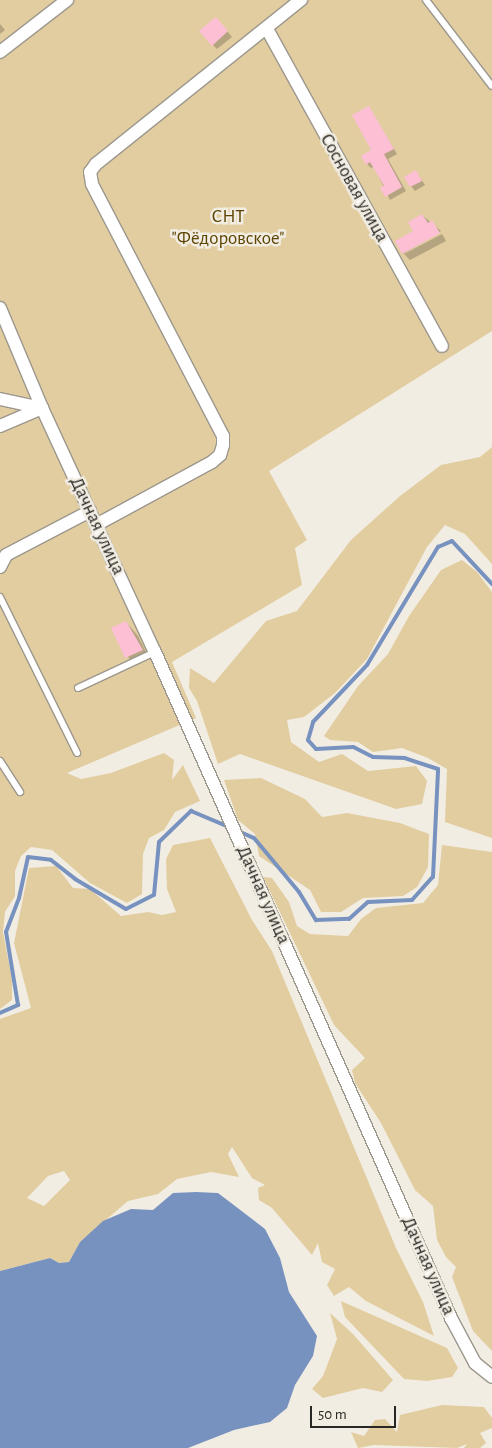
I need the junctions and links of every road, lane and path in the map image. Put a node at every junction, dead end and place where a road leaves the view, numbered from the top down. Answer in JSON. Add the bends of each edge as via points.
{"nodes":[{"id":1,"x":66,"y":0,"type":"edge"},
{"id":2,"x":301,"y":0,"type":"edge"},
{"id":3,"x":426,"y":0,"type":"edge"},
{"id":4,"x":267,"y":29,"type":"junction"},
{"id":5,"x":0,"y":52,"type":"edge"},
{"id":6,"x":492,"y":86,"type":"edge"},
{"id":7,"x":0,"y":308,"type":"edge"},
{"id":8,"x":442,"y":346,"type":"dead end"},
{"id":9,"x":0,"y":399,"type":"edge"},
{"id":10,"x":42,"y":408,"type":"junction"},
{"id":11,"x":0,"y":426,"type":"edge"},
{"id":12,"x":90,"y":511,"type":"junction"},
{"id":13,"x":96,"y":525,"type":"junction"},
{"id":14,"x":0,"y":567,"type":"edge"},
{"id":15,"x":0,"y":597,"type":"edge"},
{"id":16,"x":155,"y":652,"type":"junction"},
{"id":17,"x":78,"y":688,"type":"dead end"},
{"id":18,"x":77,"y":753,"type":"dead end"},
{"id":19,"x":0,"y":761,"type":"edge"},
{"id":20,"x":20,"y":792,"type":"dead end"},
{"id":21,"x":492,"y":1377,"type":"edge"}],
"edges":[{"from":1,"to":5,"type":"street"},
{"from":2,"to":4,"type":"street"},
{"from":3,"to":6,"type":"lane"},
{"from":4,"to":8,"type":"street","name":"Сосновая улица"},
{"from":4,"to":13,"type":"street","via":[[90,172],[92,184],[223,436],[220,455],[212,462]]},
{"from":7,"to":10,"type":"street","name":"Дачная улица"},
{"from":9,"to":10,"type":"street"},
{"from":10,"to":11,"type":"street"},
{"from":10,"to":12,"type":"street","name":"Дачная улица"},
{"from":12,"to":13,"type":"street","name":"Дачная улица"},
{"from":12,"to":14,"type":"street","via":[[6,555]]},
{"from":13,"to":16,"type":"street","name":"Дачная улица"},
{"from":15,"to":18,"type":"lane"},
{"from":16,"to":17,"type":"lane"},
{"from":16,"to":21,"type":"street","name":"Дачная улица","via":[[447,1310],[475,1363]]},
{"from":19,"to":20,"type":"lane"}]}
